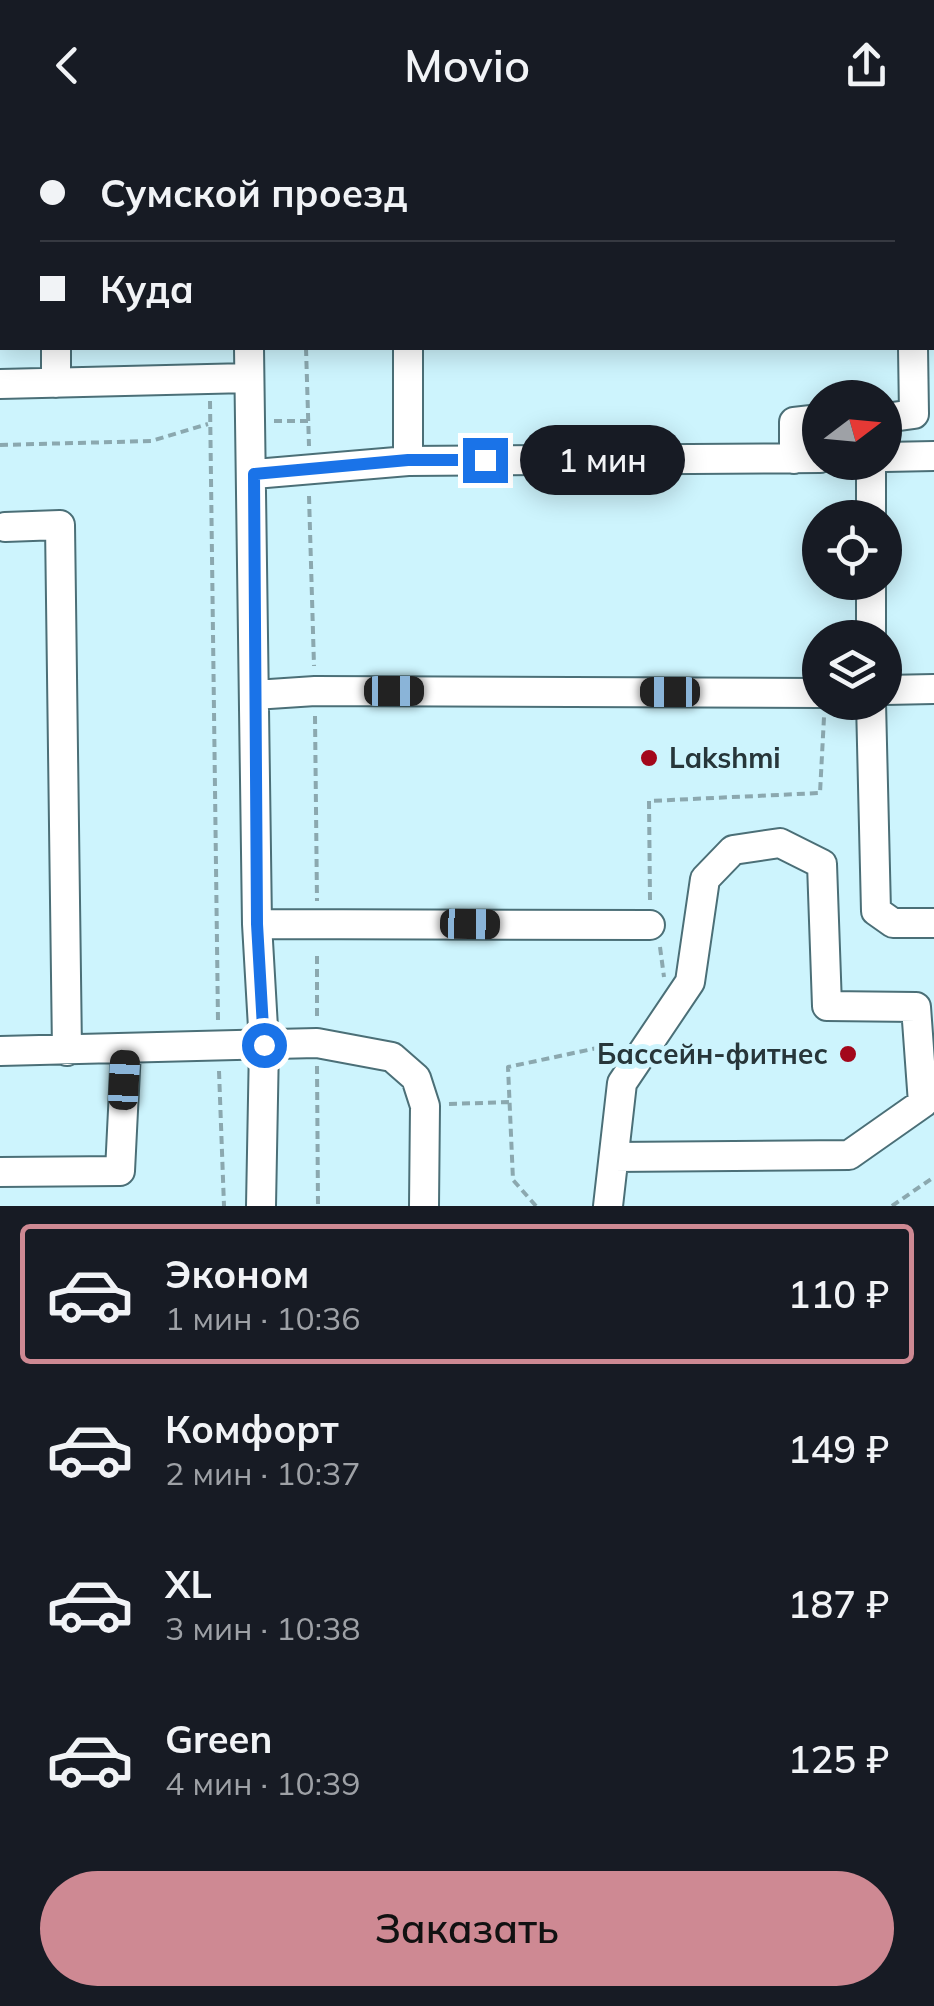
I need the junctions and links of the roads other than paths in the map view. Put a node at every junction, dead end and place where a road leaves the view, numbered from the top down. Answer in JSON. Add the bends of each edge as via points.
{"nodes":[{"id":1,"x":56,"y":350,"type":"edge"},
{"id":2,"x":249,"y":350,"type":"edge"},
{"id":3,"x":408,"y":350,"type":"edge"},
{"id":4,"x":914,"y":350,"type":"edge"},
{"id":5,"x":249,"y":378,"type":"junction"},
{"id":6,"x":56,"y":383,"type":"junction"},
{"id":7,"x":0,"y":384,"type":"edge"},
{"id":8,"x":902,"y":416,"type":"edge"},
{"id":9,"x":802,"y":421,"type":"edge"},
{"id":10,"x":802,"y":445,"type":"edge"},
{"id":11,"x":934,"y":456,"type":"edge"},
{"id":12,"x":902,"y":457,"type":"edge"},
{"id":13,"x":802,"y":459,"type":"edge"},
{"id":14,"x":408,"y":460,"type":"junction"},
{"id":15,"x":254,"y":474,"type":"junction"},
{"id":16,"x":5,"y":527,"type":"dead end"},
{"id":17,"x":934,"y":689,"type":"edge"},
{"id":18,"x":902,"y":690,"type":"edge"},
{"id":19,"x":802,"y":692,"type":"edge"},
{"id":20,"x":254,"y":695,"type":"junction"},
{"id":21,"x":871,"y":720,"type":"edge"},
{"id":22,"x":934,"y":923,"type":"edge"},
{"id":23,"x":257,"y":924,"type":"junction"},
{"id":24,"x":650,"y":926,"type":"road end"},
{"id":25,"x":264,"y":1045,"type":"junction"},
{"id":26,"x":126,"y":1050,"type":"junction"},
{"id":27,"x":0,"y":1051,"type":"edge"},
{"id":28,"x":67,"y":1051,"type":"junction"},
{"id":29,"x":614,"y":1157,"type":"junction"},
{"id":30,"x":0,"y":1172,"type":"edge"},
{"id":31,"x":262,"y":1206,"type":"edge"},
{"id":32,"x":424,"y":1206,"type":"edge"},
{"id":33,"x":608,"y":1206,"type":"edge"}],
"edges":[{"from":1,"to":6,"type":"street"},
{"from":2,"to":5,"type":"street"},
{"from":3,"to":14,"type":"street"},
{"from":4,"to":8,"type":"street","via":[[914,414]]},
{"from":5,"to":6,"type":"street"},
{"from":5,"to":15,"type":"street"},
{"from":6,"to":7,"type":"street"},
{"from":9,"to":10,"type":"street","via":[[794,422]]},
{"from":11,"to":12,"type":"street"},
{"from":13,"to":14,"type":"street"},
{"from":14,"to":15,"type":"street"},
{"from":15,"to":20,"type":"street"},
{"from":16,"to":28,"type":"street","via":[[60,525]]},
{"from":17,"to":18,"type":"street"},
{"from":19,"to":20,"type":"street"},
{"from":20,"to":23,"type":"street"},
{"from":21,"to":22,"type":"street","via":[[876,911],[893,923]]},
{"from":23,"to":24,"type":"street"},
{"from":23,"to":25,"type":"street"},
{"from":25,"to":26,"type":"street"},
{"from":25,"to":31,"type":"street"},
{"from":25,"to":32,"type":"street","via":[[316,1043],[392,1056],[416,1078],[424,1106]]},
{"from":26,"to":28,"type":"street"},
{"from":26,"to":30,"type":"street","via":[[120,1171]]},
{"from":27,"to":28,"type":"street"},
{"from":29,"to":29,"type":"street","via":[[622,1083],[690,982],[705,878],[732,850],[780,843],[822,864],[827,1006],[916,1006],[923,1103],[849,1155]]},
{"from":29,"to":33,"type":"street"}]}
